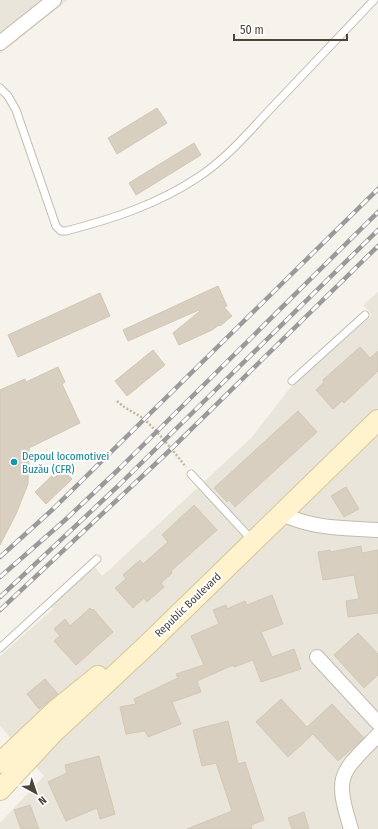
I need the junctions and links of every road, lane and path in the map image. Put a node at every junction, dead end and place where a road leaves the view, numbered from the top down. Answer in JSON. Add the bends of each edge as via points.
{"nodes":[{"id":1,"x":54,"y":0,"type":"edge"},
{"id":2,"x":374,"y":0,"type":"edge"},
{"id":3,"x":0,"y":43,"type":"edge"},
{"id":4,"x":0,"y":88,"type":"edge"},
{"id":5,"x":365,"y":315,"type":"dead end"},
{"id":6,"x":292,"y":381,"type":"dead end"},
{"id":7,"x":117,"y":401,"type":"dead end"},
{"id":8,"x":378,"y":420,"type":"edge"},
{"id":9,"x":191,"y":474,"type":"joint"},
{"id":10,"x":282,"y":514,"type":"junction"},
{"id":11,"x":378,"y":530,"type":"edge"},
{"id":12,"x":254,"y":541,"type":"junction"},
{"id":13,"x":97,"y":559,"type":"dead end"},
{"id":14,"x":146,"y":646,"type":"junction"},
{"id":15,"x":0,"y":648,"type":"edge"},
{"id":16,"x":317,"y":657,"type":"dead end"},
{"id":17,"x":378,"y":722,"type":"edge"},
{"id":18,"x":378,"y":735,"type":"edge"},
{"id":19,"x":0,"y":764,"type":"edge"},
{"id":20,"x":0,"y":790,"type":"edge"},
{"id":21,"x":351,"y":829,"type":"edge"}],
"edges":[{"from":1,"to":3,"type":"street"},
{"from":2,"to":4,"type":"lane","via":[[213,167],[184,186],[137,210],[66,231],[61,231],[56,226],[16,110]]},
{"from":5,"to":6,"type":"lane"},
{"from":7,"to":9,"type":"path","via":[[128,411],[144,419]]},
{"from":8,"to":10,"type":"main road","name":"Republic Boulevard"},
{"from":9,"to":12,"type":"lane"},
{"from":10,"to":11,"type":"street","via":[[313,525]]},
{"from":10,"to":12,"type":"main road","name":"Republic Boulevard"},
{"from":12,"to":14,"type":"main road","name":"Republic Boulevard"},
{"from":13,"to":15,"type":"lane"},
{"from":14,"to":19,"type":"main road","via":[[107,669],[72,696]]},
{"from":14,"to":20,"type":"main road","name":"Republic Boulevard","via":[[52,734]]},
{"from":16,"to":17,"type":"street"},
{"from":18,"to":21,"type":"street","via":[[346,769],[342,780],[342,798]]}]}
